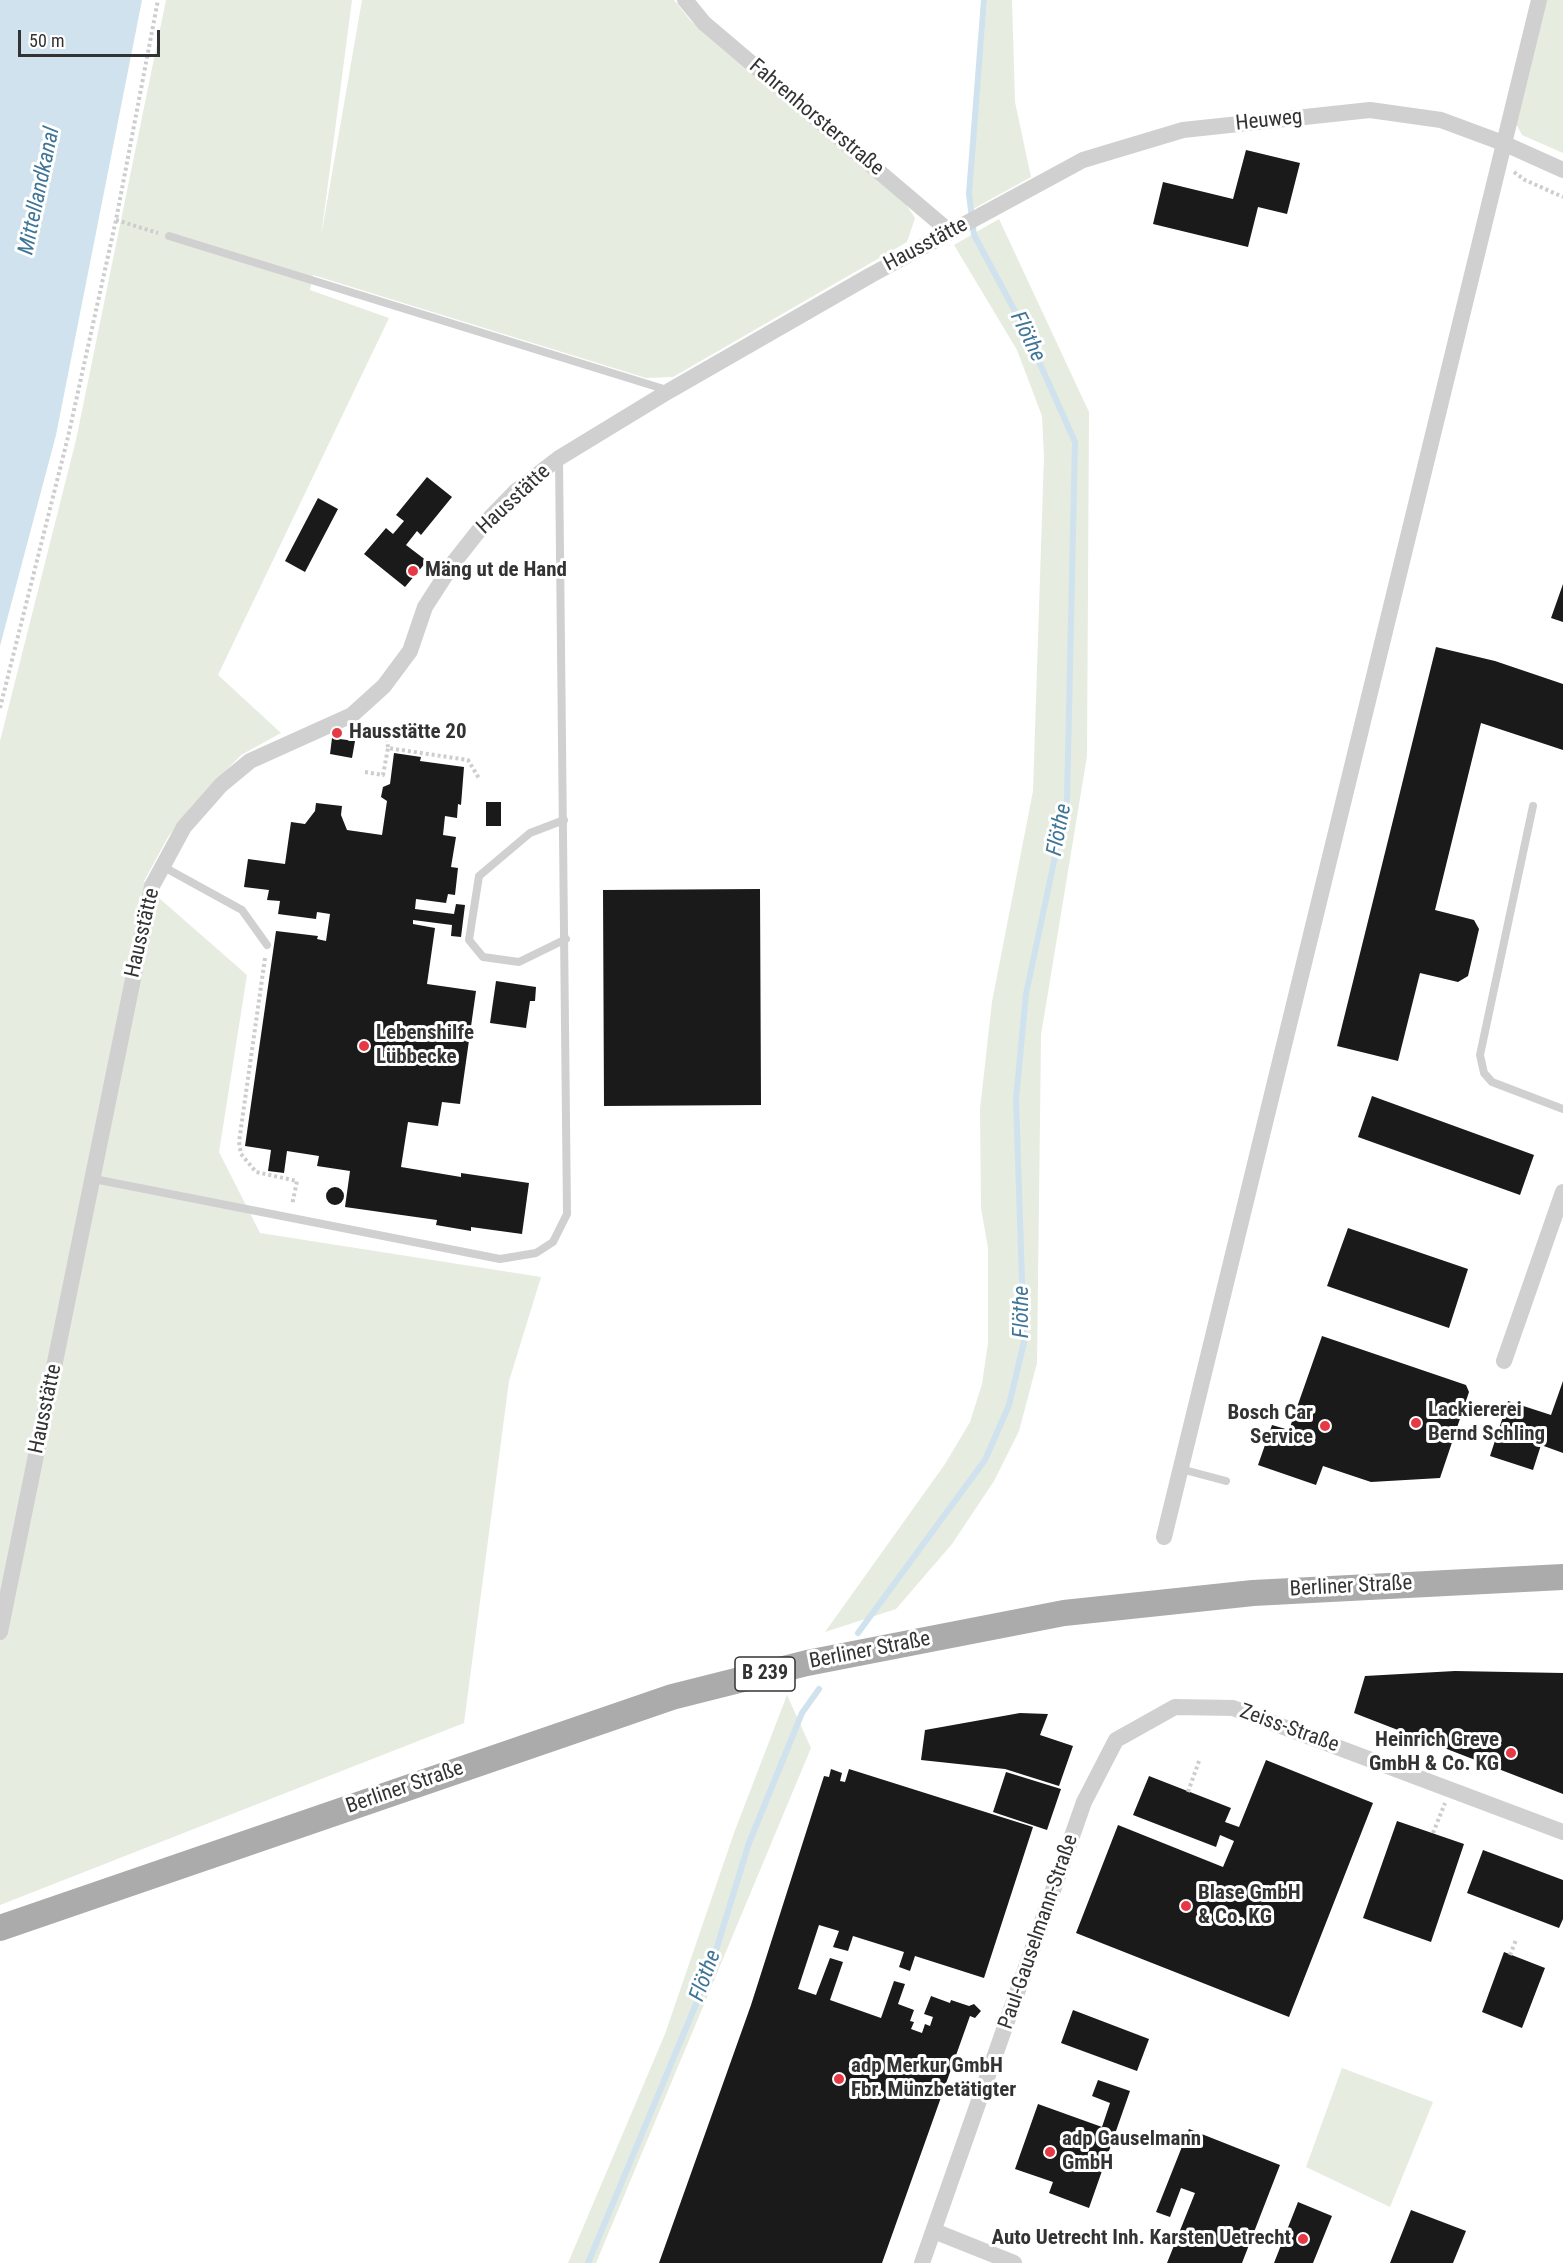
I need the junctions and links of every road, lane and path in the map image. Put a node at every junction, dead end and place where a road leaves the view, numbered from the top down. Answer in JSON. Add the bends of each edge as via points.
{"nodes":[{"id":1,"x":158,"y":0,"type":"edge"},
{"id":2,"x":685,"y":0,"type":"edge"},
{"id":3,"x":1539,"y":0,"type":"edge"},
{"id":4,"x":1503,"y":143,"type":"junction"},
{"id":5,"x":1499,"y":161,"type":"junction"},
{"id":6,"x":1563,"y":170,"type":"edge"},
{"id":7,"x":1563,"y":197,"type":"edge"},
{"id":8,"x":983,"y":214,"type":"joint"},
{"id":9,"x":116,"y":220,"type":"junction"},
{"id":10,"x":950,"y":232,"type":"junction"},
{"id":11,"x":169,"y":236,"type":"joint"},
{"id":12,"x":669,"y":391,"type":"junction"},
{"id":13,"x":559,"y":458,"type":"junction"},
{"id":14,"x":0,"y":708,"type":"edge"},
{"id":15,"x":330,"y":726,"type":"junction"},
{"id":16,"x":388,"y":748,"type":"junction"},
{"id":17,"x":365,"y":772,"type":"dead end"},
{"id":18,"x":480,"y":780,"type":"dead end"},
{"id":19,"x":1533,"y":806,"type":"dead end"},
{"id":20,"x":564,"y":820,"type":"junction"},
{"id":21,"x":162,"y":866,"type":"junction"},
{"id":22,"x":566,"y":939,"type":"junction"},
{"id":23,"x":267,"y":945,"type":"joint"},
{"id":24,"x":1563,"y":1108,"type":"edge"},
{"id":25,"x":94,"y":1179,"type":"junction"},
{"id":26,"x":1563,"y":1192,"type":"edge"},
{"id":27,"x":290,"y":1218,"type":"junction"},
{"id":28,"x":1559,"y":1221,"type":"edge"},
{"id":29,"x":1504,"y":1361,"type":"dead end"},
{"id":30,"x":1181,"y":1469,"type":"junction"},
{"id":31,"x":1226,"y":1481,"type":"dead end"},
{"id":32,"x":1164,"y":1537,"type":"dead end"},
{"id":33,"x":1563,"y":1577,"type":"edge"},
{"id":34,"x":0,"y":1632,"type":"edge"},
{"id":35,"x":1116,"y":1740,"type":"joint"},
{"id":36,"x":1199,"y":1761,"type":"dead end"},
{"id":37,"x":1450,"y":1790,"type":"junction"},
{"id":38,"x":1188,"y":1792,"type":"dead end"},
{"id":39,"x":1563,"y":1832,"type":"edge"},
{"id":40,"x":1433,"y":1833,"type":"dead end"},
{"id":41,"x":0,"y":1928,"type":"edge"},
{"id":42,"x":1516,"y":1940,"type":"dead end"},
{"id":43,"x":1510,"y":1955,"type":"dead end"},
{"id":44,"x":934,"y":2231,"type":"junction"},
{"id":45,"x":922,"y":2263,"type":"edge"},
{"id":46,"x":1014,"y":2263,"type":"edge"}],
"edges":[{"from":1,"to":9,"type":"path"},
{"from":2,"to":10,"type":"street","name":"Fahrenhorsterstraße","via":[[704,23]]},
{"from":3,"to":4,"type":"street"},
{"from":4,"to":5,"type":"street"},
{"from":4,"to":6,"type":"street","name":"Heuweg"},
{"from":4,"to":8,"type":"street","name":"Heuweg","via":[[1441,120],[1370,110],[1183,130],[1083,160]]},
{"from":5,"to":7,"type":"path","via":[[1525,180]]},
{"from":5,"to":30,"type":"street"},
{"from":8,"to":10,"type":"street","name":"Hausstätte"},
{"from":9,"to":11,"type":"path"},
{"from":9,"to":14,"type":"path","via":[[68,437]]},
{"from":10,"to":12,"type":"street","name":"Hausstätte"},
{"from":11,"to":12,"type":"lane"},
{"from":12,"to":13,"type":"street","name":"Hausstätte"},
{"from":13,"to":15,"type":"street","name":"Hausstätte","via":[[516,491],[483,524],[425,607],[410,651],[384,686],[352,715]]},
{"from":13,"to":20,"type":"lane"},
{"from":15,"to":16,"type":"path","via":[[387,738]]},
{"from":15,"to":21,"type":"street","name":"Hausstätte","via":[[250,761],[221,785],[184,827]]},
{"from":16,"to":17,"type":"path","via":[[383,775]]},
{"from":16,"to":18,"type":"path","via":[[468,760]]},
{"from":19,"to":24,"type":"lane","via":[[1480,1055],[1484,1073],[1492,1082]]},
{"from":20,"to":22,"type":"lane"},
{"from":20,"to":22,"type":"lane","via":[[530,833],[479,876],[470,940],[483,957],[519,962]]},
{"from":21,"to":23,"type":"lane","via":[[242,910]]},
{"from":21,"to":25,"type":"street","name":"Hausstätte","via":[[152,886]]},
{"from":22,"to":27,"type":"lane","via":[[567,1214],[553,1242],[536,1253],[500,1259]]},
{"from":23,"to":27,"type":"path","via":[[239,1142],[241,1154],[256,1172],[297,1181]]},
{"from":25,"to":27,"type":"lane"},
{"from":25,"to":34,"type":"street","name":"Hausstätte"},
{"from":26,"to":28,"type":"street"},
{"from":28,"to":29,"type":"street"},
{"from":30,"to":31,"type":"lane"},
{"from":30,"to":32,"type":"street"},
{"from":33,"to":41,"type":"main road","name":"Berliner Straße","number":"B 239","via":[[1253,1593],[1076,1611],[807,1663],[672,1697]]},
{"from":35,"to":37,"type":"street","name":"Zeiss-Straße","via":[[1175,1707],[1233,1708]]},
{"from":35,"to":44,"type":"street","name":"Paul-Gauselmann-Straße","via":[[1084,1802]]},
{"from":36,"to":38,"type":"path"},
{"from":37,"to":39,"type":"street","name":"Zeiss-Straße"},
{"from":37,"to":40,"type":"path"},
{"from":42,"to":43,"type":"path"},
{"from":44,"to":45,"type":"street","name":"Paul-Gauselmann-Straße"},
{"from":44,"to":46,"type":"street"}]}
